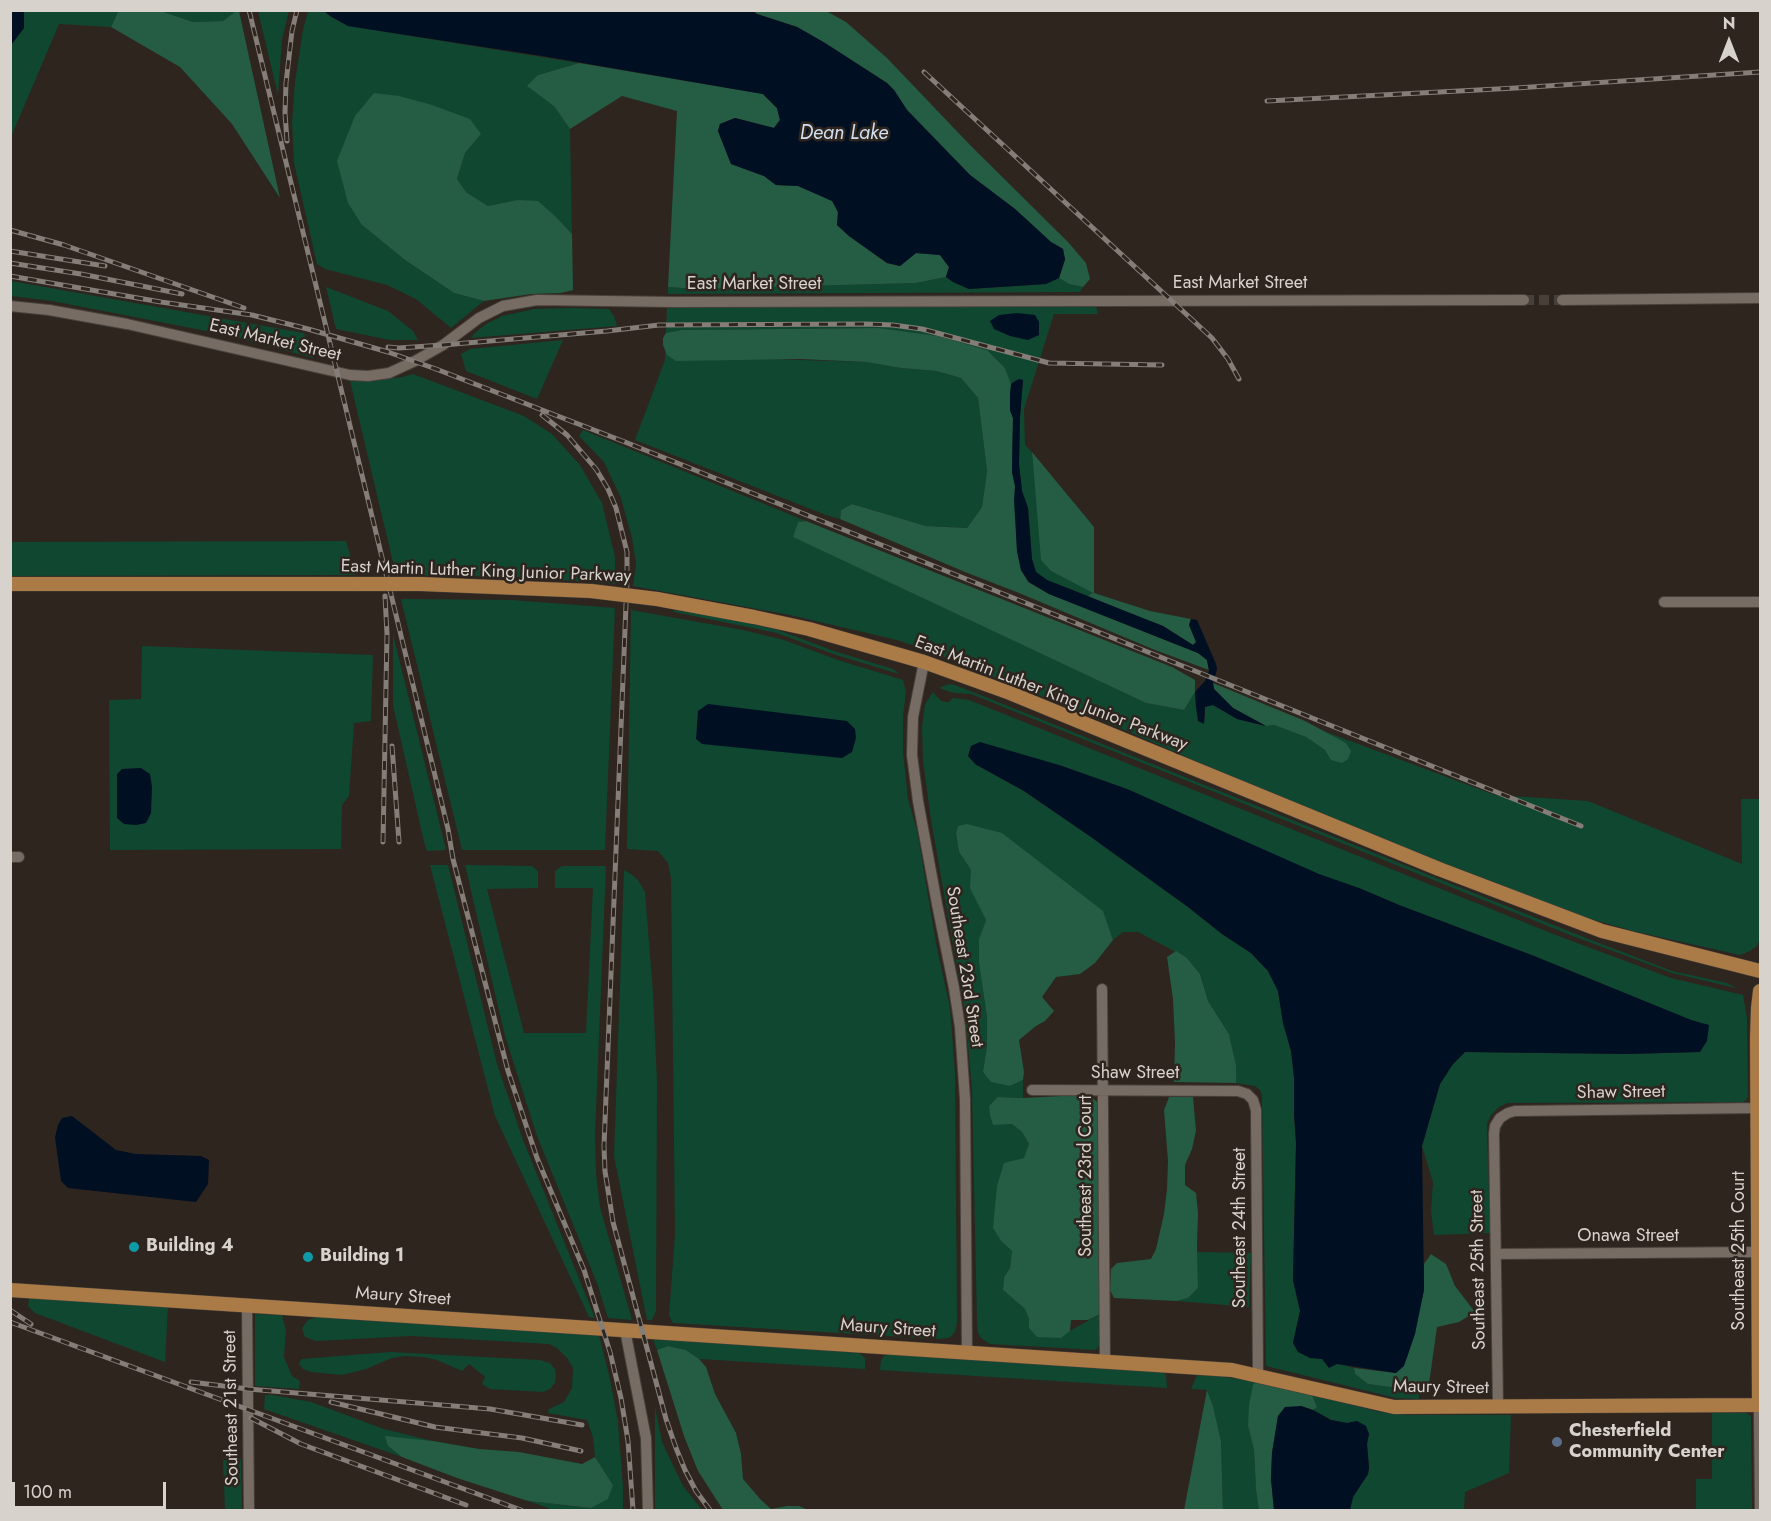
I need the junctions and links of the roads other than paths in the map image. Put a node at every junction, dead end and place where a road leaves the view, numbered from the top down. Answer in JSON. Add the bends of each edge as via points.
{"nodes":[{"id":1,"x":1761,"y":298,"type":"edge"},
{"id":2,"x":1524,"y":300,"type":"tunnel mouth"},
{"id":3,"x":1562,"y":300,"type":"tunnel mouth"},
{"id":4,"x":10,"y":306,"type":"edge"},
{"id":5,"x":10,"y":584,"type":"edge"},
{"id":6,"x":1665,"y":602,"type":"dead end"},
{"id":7,"x":1761,"y":602,"type":"edge"},
{"id":8,"x":924,"y":662,"type":"junction"},
{"id":9,"x":1761,"y":971,"type":"edge"},
{"id":10,"x":1102,"y":989,"type":"dead end"},
{"id":11,"x":1761,"y":991,"type":"edge"},
{"id":12,"x":1032,"y":1090,"type":"dead end"},
{"id":13,"x":1104,"y":1090,"type":"junction"},
{"id":14,"x":1238,"y":1091,"type":"joint"},
{"id":15,"x":1759,"y":1106,"type":"edge"},
{"id":16,"x":1494,"y":1134,"type":"joint"},
{"id":17,"x":1759,"y":1252,"type":"edge"},
{"id":18,"x":1496,"y":1254,"type":"junction"},
{"id":19,"x":10,"y":1290,"type":"edge"},
{"id":20,"x":247,"y":1305,"type":"junction"},
{"id":21,"x":625,"y":1330,"type":"junction"},
{"id":22,"x":967,"y":1352,"type":"junction"},
{"id":23,"x":1105,"y":1362,"type":"junction"},
{"id":24,"x":1258,"y":1375,"type":"junction"},
{"id":25,"x":1760,"y":1405,"type":"edge"},
{"id":26,"x":1498,"y":1406,"type":"junction"},
{"id":27,"x":249,"y":1510,"type":"edge"},
{"id":28,"x":648,"y":1510,"type":"edge"},
{"id":29,"x":1760,"y":1510,"type":"edge"}],
"edges":[{"from":1,"to":3,"type":"street"},
{"from":2,"to":4,"type":"street","name":"East Market Street","via":[[537,300],[503,306],[415,361],[389,373],[368,376],[127,324]]},
{"from":5,"to":8,"type":"main road","name":"East Martin Luther King Junior Parkway","bridge":true,"via":[[421,584],[591,591],[754,617]]},
{"from":6,"to":7,"type":"street"},
{"from":8,"to":9,"type":"main road","name":"East Martin Luther King Junior Parkway","via":[[1602,931]]},
{"from":8,"to":22,"type":"street","name":"Southeast 23rd Street","via":[[913,717],[912,755],[960,1027],[965,1099]]},
{"from":10,"to":13,"type":"street","name":"Southeast 23rd Court"},
{"from":11,"to":15,"type":"main road","name":"Southeast 25th Court"},
{"from":12,"to":13,"type":"street","name":"Shaw Street"},
{"from":13,"to":14,"type":"street","name":"Shaw Street"},
{"from":13,"to":23,"type":"street","name":"Southeast 23rd Court"},
{"from":14,"to":24,"type":"street","name":"Southeast 24th Street","via":[[1253,1100],[1256,1110]]},
{"from":15,"to":16,"type":"street","name":"Shaw Street","via":[[1515,1111],[1500,1118]]},
{"from":15,"to":17,"type":"main road","name":"Southeast 25th Court"},
{"from":16,"to":18,"type":"street","name":"Southeast 25th Street"},
{"from":17,"to":18,"type":"street","name":"Onawa Street"},
{"from":17,"to":25,"type":"main road","name":"Southeast 25th Court"},
{"from":18,"to":26,"type":"street","name":"Southeast 25th Street"},
{"from":19,"to":20,"type":"main road","name":"Maury Street"},
{"from":20,"to":21,"type":"main road","name":"Maury Street"},
{"from":20,"to":27,"type":"street","name":"Southeast 21st Street"},
{"from":21,"to":22,"type":"main road","name":"Maury Street"},
{"from":21,"to":28,"type":"street","via":[[646,1438]]},
{"from":22,"to":23,"type":"main road","name":"Maury Street"},
{"from":23,"to":24,"type":"main road","name":"Maury Street"},
{"from":24,"to":26,"type":"main road","name":"Maury Street","via":[[1394,1407]]},
{"from":25,"to":26,"type":"main road","name":"Maury Street"},
{"from":25,"to":29,"type":"street","name":"Southeast 25th Court"}]}
